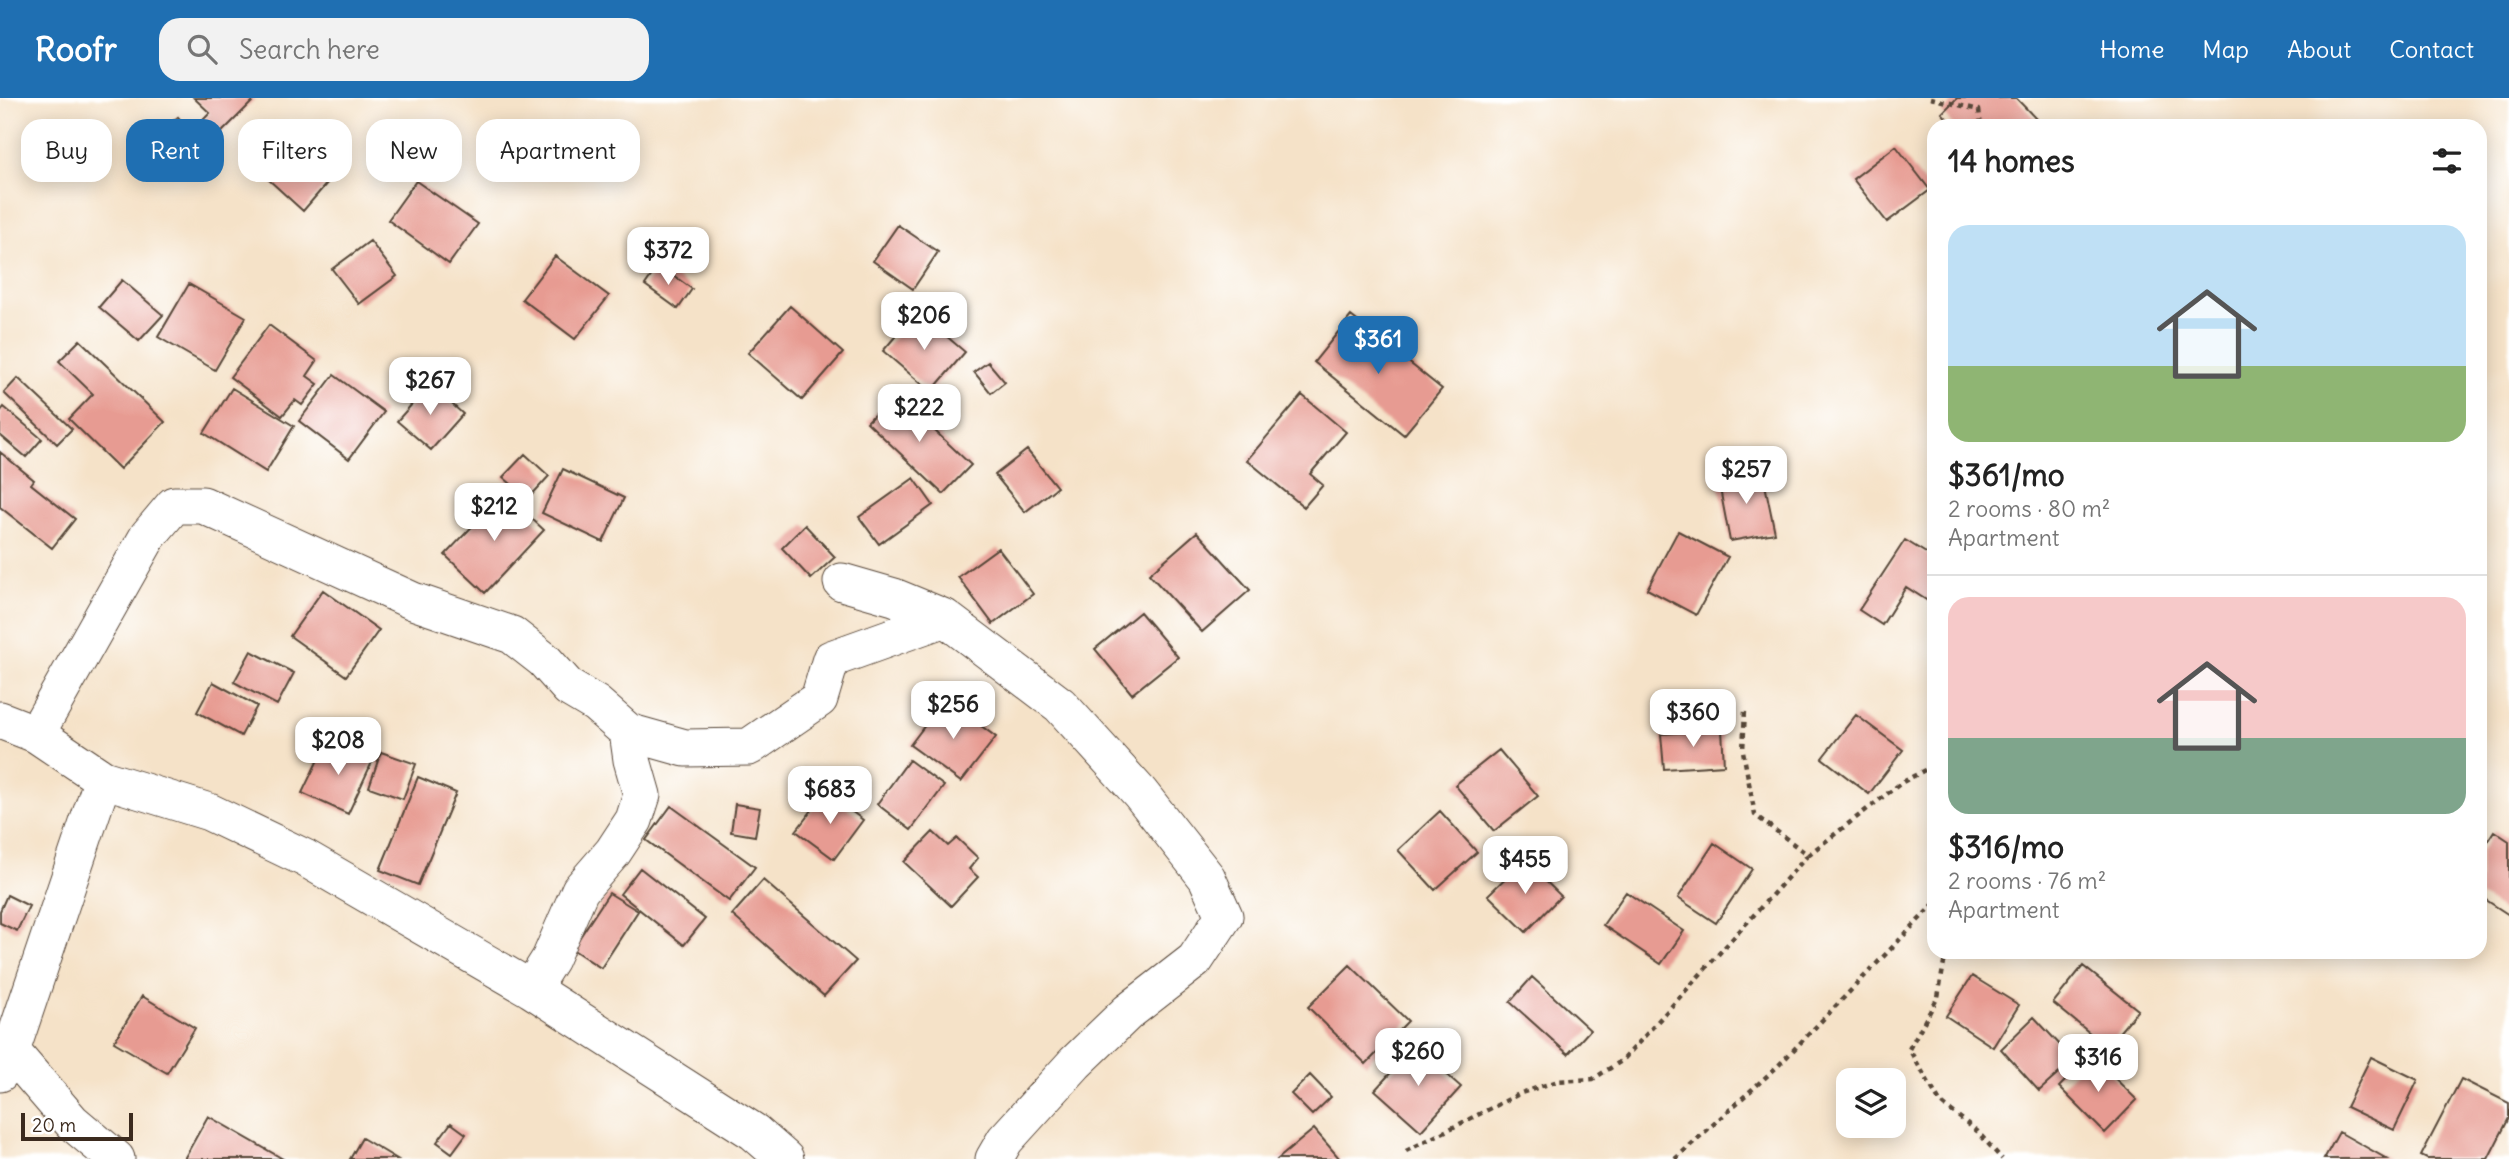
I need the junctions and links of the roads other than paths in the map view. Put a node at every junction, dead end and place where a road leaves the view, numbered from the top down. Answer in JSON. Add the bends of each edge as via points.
{"nodes":[{"id":1,"x":842,"y":582,"type":"dead end"},
{"id":2,"x":945,"y":618,"type":"junction"},
{"id":3,"x":0,"y":720,"type":"edge"},
{"id":4,"x":628,"y":732,"type":"junction"},
{"id":5,"x":36,"y":734,"type":"junction"},
{"id":6,"x":103,"y":779,"type":"junction"},
{"id":7,"x":531,"y":989,"type":"junction"},
{"id":8,"x":5,"y":1062,"type":"edge"},
{"id":9,"x":116,"y":1159,"type":"edge"},
{"id":10,"x":785,"y":1159,"type":"edge"},
{"id":11,"x":994,"y":1159,"type":"edge"}],
"edges":[{"from":1,"to":2,"type":"street"},
{"from":2,"to":4,"type":"street","via":[[831,659],[819,699],[750,747],[685,748]]},
{"from":2,"to":11,"type":"street","via":[[1060,705],[1140,793],[1207,878],[1223,916],[1195,960],[1128,1012],[1075,1063],[1005,1140]]},
{"from":3,"to":5,"type":"street"},
{"from":4,"to":5,"type":"street","via":[[569,688],[512,635],[413,601],[203,505],[174,505],[148,536]]},
{"from":4,"to":7,"type":"street","via":[[642,795],[634,820],[580,890],[550,959]]},
{"from":5,"to":6,"type":"street"},
{"from":6,"to":7,"type":"street","via":[[209,812],[305,858]]},
{"from":6,"to":8,"type":"street"},
{"from":7,"to":10,"type":"street","via":[[754,1132]]},
{"from":8,"to":9,"type":"street"}]}
